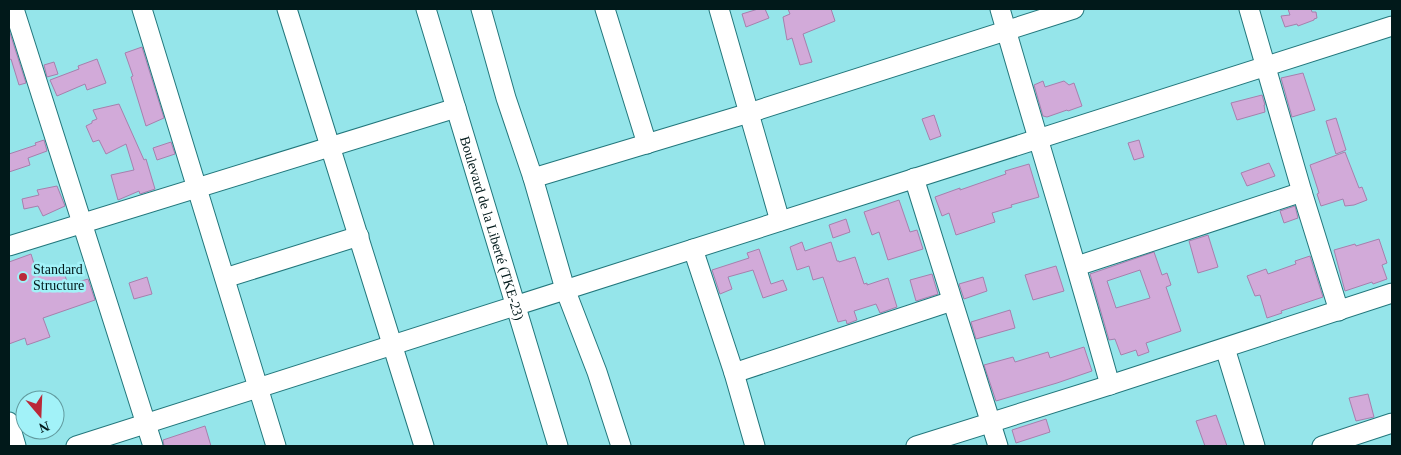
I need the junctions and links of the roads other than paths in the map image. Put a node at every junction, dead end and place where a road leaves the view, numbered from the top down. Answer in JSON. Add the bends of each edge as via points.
{"nodes":[{"id":1,"x":14,"y":9,"type":"edge"},
{"id":2,"x":142,"y":9,"type":"edge"},
{"id":3,"x":287,"y":9,"type":"edge"},
{"id":4,"x":426,"y":9,"type":"edge"},
{"id":5,"x":481,"y":9,"type":"edge"},
{"id":6,"x":605,"y":9,"type":"edge"},
{"id":7,"x":719,"y":9,"type":"edge"},
{"id":8,"x":1000,"y":9,"type":"edge"},
{"id":9,"x":1074,"y":9,"type":"edge"},
{"id":10,"x":1249,"y":9,"type":"edge"},
{"id":11,"x":1390,"y":9,"type":"edge"},
{"id":12,"x":1392,"y":16,"type":"edge"},
{"id":13,"x":1392,"y":26,"type":"edge"},
{"id":14,"x":1006,"y":31,"type":"junction"},
{"id":15,"x":1266,"y":66,"type":"junction"},
{"id":16,"x":456,"y":108,"type":"junction"},
{"id":17,"x":749,"y":113,"type":"junction"},
{"id":18,"x":1037,"y":139,"type":"junction"},
{"id":19,"x":647,"y":144,"type":"junction"},
{"id":20,"x":330,"y":146,"type":"junction"},
{"id":21,"x":532,"y":178,"type":"junction"},
{"id":22,"x":914,"y":178,"type":"junction"},
{"id":23,"x":197,"y":188,"type":"junction"},
{"id":24,"x":1302,"y":192,"type":"junction"},
{"id":25,"x":780,"y":221,"type":"junction"},
{"id":26,"x":82,"y":224,"type":"junction"},
{"id":27,"x":359,"y":236,"type":"junction"},
{"id":28,"x":9,"y":246,"type":"edge"},
{"id":29,"x":692,"y":249,"type":"junction"},
{"id":30,"x":1076,"y":266,"type":"junction"},
{"id":31,"x":225,"y":278,"type":"junction"},
{"id":32,"x":565,"y":289,"type":"junction"},
{"id":33,"x":1392,"y":293,"type":"edge"},
{"id":34,"x":952,"y":301,"type":"junction"},
{"id":35,"x":515,"y":305,"type":"junction"},
{"id":36,"x":1340,"y":311,"type":"junction"},
{"id":37,"x":393,"y":345,"type":"junction"},
{"id":38,"x":1225,"y":348,"type":"junction"},
{"id":39,"x":734,"y":373,"type":"junction"},
{"id":40,"x":1110,"y":385,"type":"junction"},
{"id":41,"x":258,"y":388,"type":"junction"},
{"id":42,"x":9,"y":422,"type":"edge"},
{"id":43,"x":990,"y":423,"type":"junction"},
{"id":44,"x":1392,"y":423,"type":"edge"},
{"id":45,"x":147,"y":424,"type":"junction"},
{"id":46,"x":16,"y":446,"type":"edge"},
{"id":47,"x":76,"y":446,"type":"edge"},
{"id":48,"x":153,"y":446,"type":"edge"},
{"id":49,"x":276,"y":446,"type":"edge"},
{"id":50,"x":424,"y":446,"type":"edge"},
{"id":51,"x":558,"y":446,"type":"edge"},
{"id":52,"x":622,"y":446,"type":"edge"},
{"id":53,"x":755,"y":446,"type":"edge"},
{"id":54,"x":916,"y":446,"type":"edge"},
{"id":55,"x":998,"y":446,"type":"edge"},
{"id":56,"x":1255,"y":446,"type":"edge"},
{"id":57,"x":1322,"y":446,"type":"edge"}],
"edges":[{"from":1,"to":26,"type":"street"},
{"from":2,"to":23,"type":"street"},
{"from":3,"to":20,"type":"street"},
{"from":4,"to":16,"type":"street","name":"Boulevard de la Liberté (TKE-23)"},
{"from":5,"to":21,"type":"street"},
{"from":6,"to":19,"type":"street"},
{"from":7,"to":17,"type":"street"},
{"from":8,"to":14,"type":"street"},
{"from":9,"to":14,"type":"street"},
{"from":10,"to":15,"type":"street"},
{"from":11,"to":12,"type":"street"},
{"from":13,"to":15,"type":"street"},
{"from":14,"to":17,"type":"street"},
{"from":14,"to":18,"type":"street"},
{"from":15,"to":18,"type":"street"},
{"from":15,"to":24,"type":"street"},
{"from":16,"to":20,"type":"street"},
{"from":16,"to":35,"type":"street","name":"Boulevard de la Liberté (TKE-23)"},
{"from":17,"to":19,"type":"street"},
{"from":17,"to":25,"type":"street"},
{"from":18,"to":22,"type":"street"},
{"from":18,"to":30,"type":"street"},
{"from":19,"to":21,"type":"street"},
{"from":20,"to":23,"type":"street"},
{"from":20,"to":27,"type":"street"},
{"from":21,"to":32,"type":"street"},
{"from":22,"to":25,"type":"street"},
{"from":22,"to":34,"type":"street"},
{"from":23,"to":26,"type":"street"},
{"from":23,"to":31,"type":"street"},
{"from":24,"to":30,"type":"street"},
{"from":24,"to":36,"type":"street"},
{"from":25,"to":29,"type":"street"},
{"from":26,"to":28,"type":"street"},
{"from":26,"to":45,"type":"street"},
{"from":27,"to":31,"type":"street"},
{"from":27,"to":37,"type":"street"},
{"from":29,"to":32,"type":"street"},
{"from":29,"to":39,"type":"street"},
{"from":30,"to":40,"type":"street"},
{"from":31,"to":41,"type":"street"},
{"from":32,"to":35,"type":"street"},
{"from":32,"to":52,"type":"street"},
{"from":33,"to":36,"type":"street"},
{"from":34,"to":39,"type":"street"},
{"from":34,"to":43,"type":"street"},
{"from":35,"to":37,"type":"street"},
{"from":35,"to":51,"type":"street","name":"Boulevard de la Liberté (TKE-23)"},
{"from":36,"to":38,"type":"street"},
{"from":37,"to":41,"type":"street"},
{"from":37,"to":50,"type":"street"},
{"from":38,"to":40,"type":"street"},
{"from":38,"to":56,"type":"street"},
{"from":39,"to":53,"type":"street"},
{"from":40,"to":43,"type":"street"},
{"from":41,"to":45,"type":"street"},
{"from":41,"to":49,"type":"street"},
{"from":42,"to":46,"type":"street"},
{"from":43,"to":54,"type":"street"},
{"from":43,"to":55,"type":"street"},
{"from":44,"to":57,"type":"street"},
{"from":45,"to":47,"type":"street"},
{"from":45,"to":48,"type":"street"}]}
